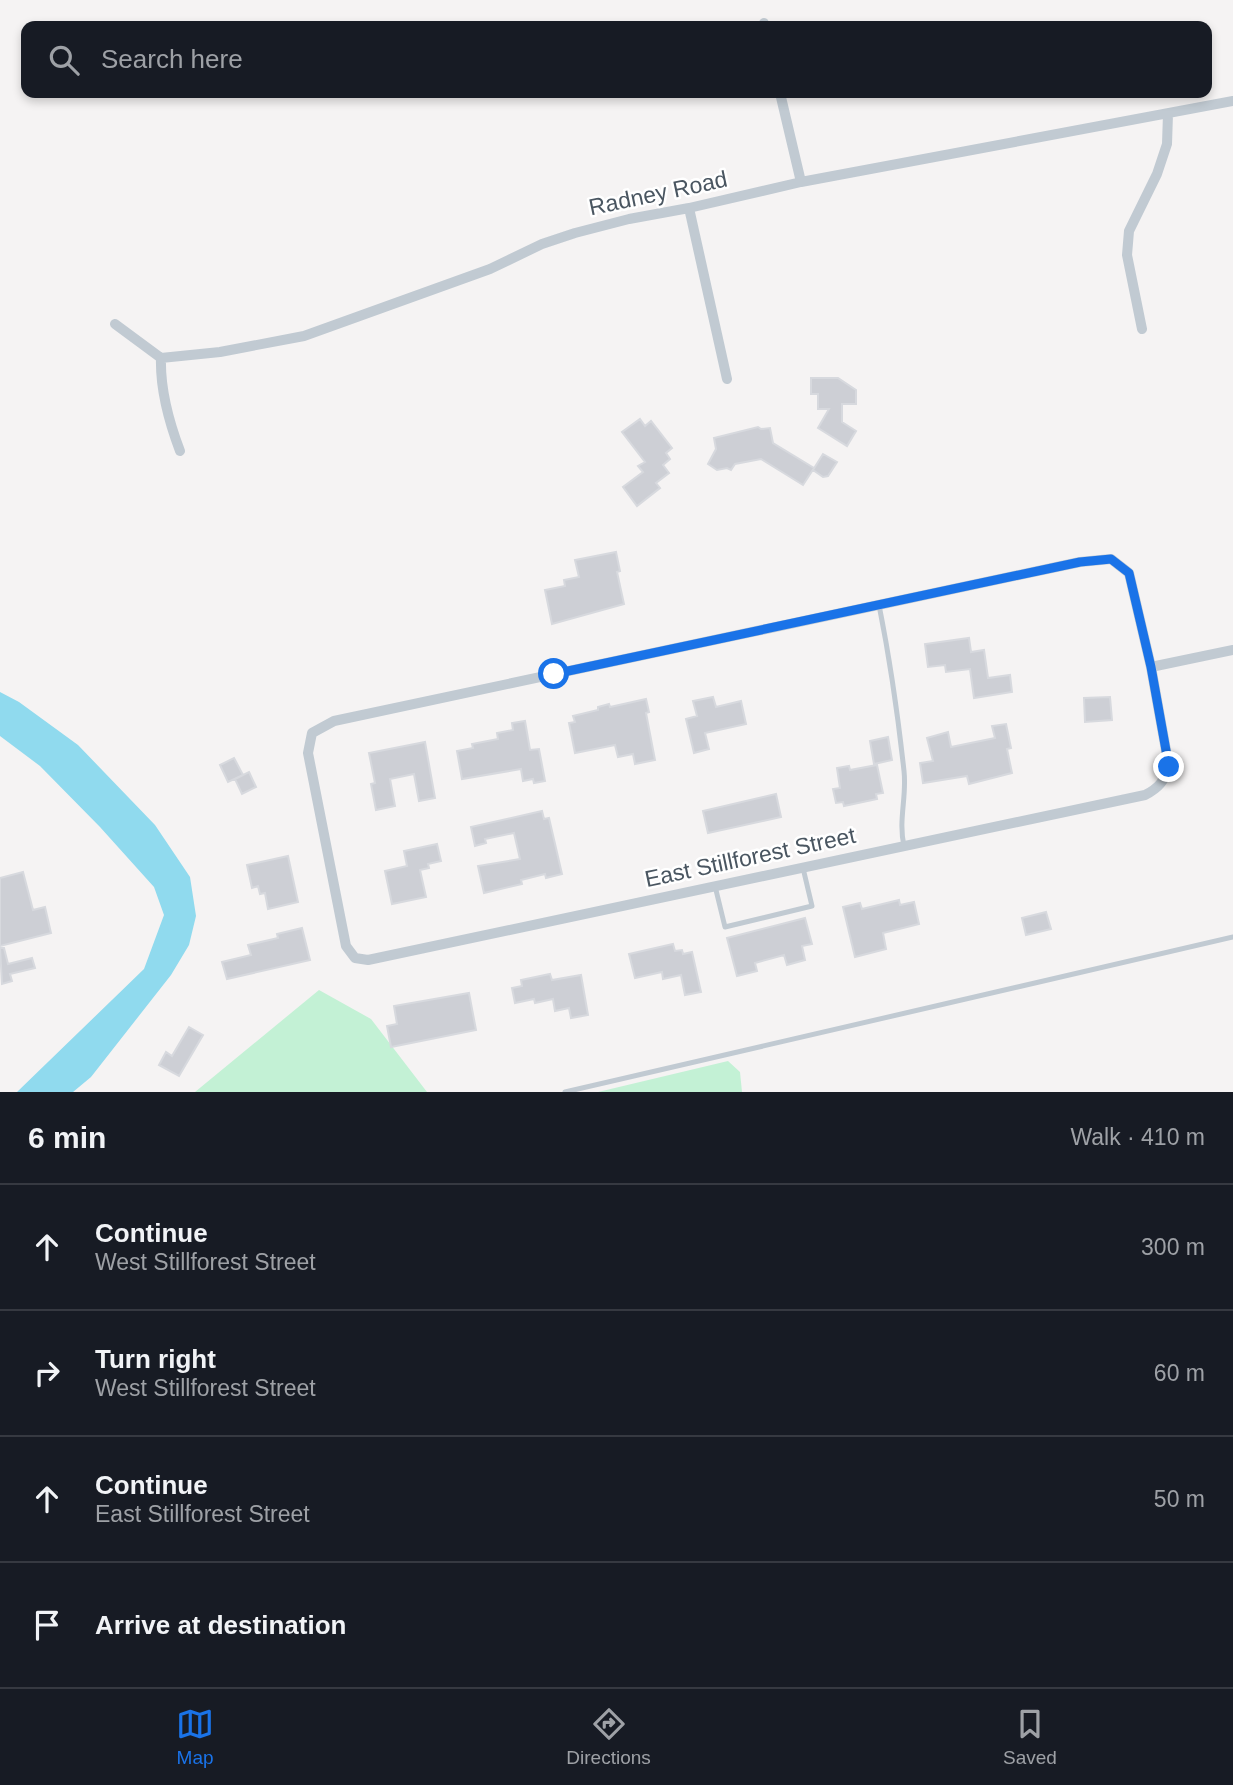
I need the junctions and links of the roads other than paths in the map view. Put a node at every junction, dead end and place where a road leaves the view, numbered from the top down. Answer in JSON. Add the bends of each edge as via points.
{"nodes":[{"id":1,"x":781,"y":98,"type":"edge"},
{"id":2,"x":1233,"y":102,"type":"edge"},
{"id":3,"x":1168,"y":114,"type":"junction"},
{"id":4,"x":801,"y":182,"type":"junction"},
{"id":5,"x":689,"y":208,"type":"junction"},
{"id":6,"x":115,"y":324,"type":"dead end"},
{"id":7,"x":1142,"y":329,"type":"dead end"},
{"id":8,"x":161,"y":358,"type":"junction"},
{"id":9,"x":726,"y":379,"type":"dead end"},
{"id":10,"x":180,"y":451,"type":"dead end"},
{"id":11,"x":879,"y":605,"type":"junction"},
{"id":12,"x":1233,"y":650,"type":"edge"},
{"id":13,"x":1151,"y":667,"type":"junction"},
{"id":14,"x":904,"y":846,"type":"junction"},
{"id":15,"x":803,"y":868,"type":"junction"},
{"id":16,"x":715,"y":886,"type":"junction"},
{"id":17,"x":1233,"y":937,"type":"edge"},
{"id":18,"x":565,"y":1092,"type":"edge"}],
"edges":[{"from":1,"to":4,"type":"street"},
{"from":2,"to":3,"type":"street","name":"Radney Road"},
{"from":3,"to":4,"type":"street","name":"Radney Road"},
{"from":3,"to":7,"type":"street","via":[[1167,144],[1129,231],[1127,255]]},
{"from":4,"to":5,"type":"street","name":"Radney Road"},
{"from":5,"to":8,"type":"street","name":"Radney Road","via":[[575,233],[304,336]]},
{"from":5,"to":9,"type":"street"},
{"from":6,"to":8,"type":"street"},
{"from":8,"to":10,"type":"street","via":[[168,415]]},
{"from":11,"to":13,"type":"street","name":"East Stillforest Street","via":[[1111,559],[1129,573]]},
{"from":11,"to":14,"type":"lane","via":[[904,771],[906,796],[900,817]]},
{"from":11,"to":16,"type":"street","name":"East Stillforest Street","via":[[334,721],[312,733],[308,753],[323,832],[346,947],[355,958],[368,960]]},
{"from":12,"to":13,"type":"street"},
{"from":13,"to":14,"type":"street","name":"East Stillforest Street","via":[[1169,767],[1157,789]]},
{"from":14,"to":15,"type":"street","name":"East Stillforest Street"},
{"from":15,"to":16,"type":"street","name":"East Stillforest Street"},
{"from":15,"to":16,"type":"lane","via":[[812,906],[724,926]]},
{"from":17,"to":18,"type":"lane"}]}
